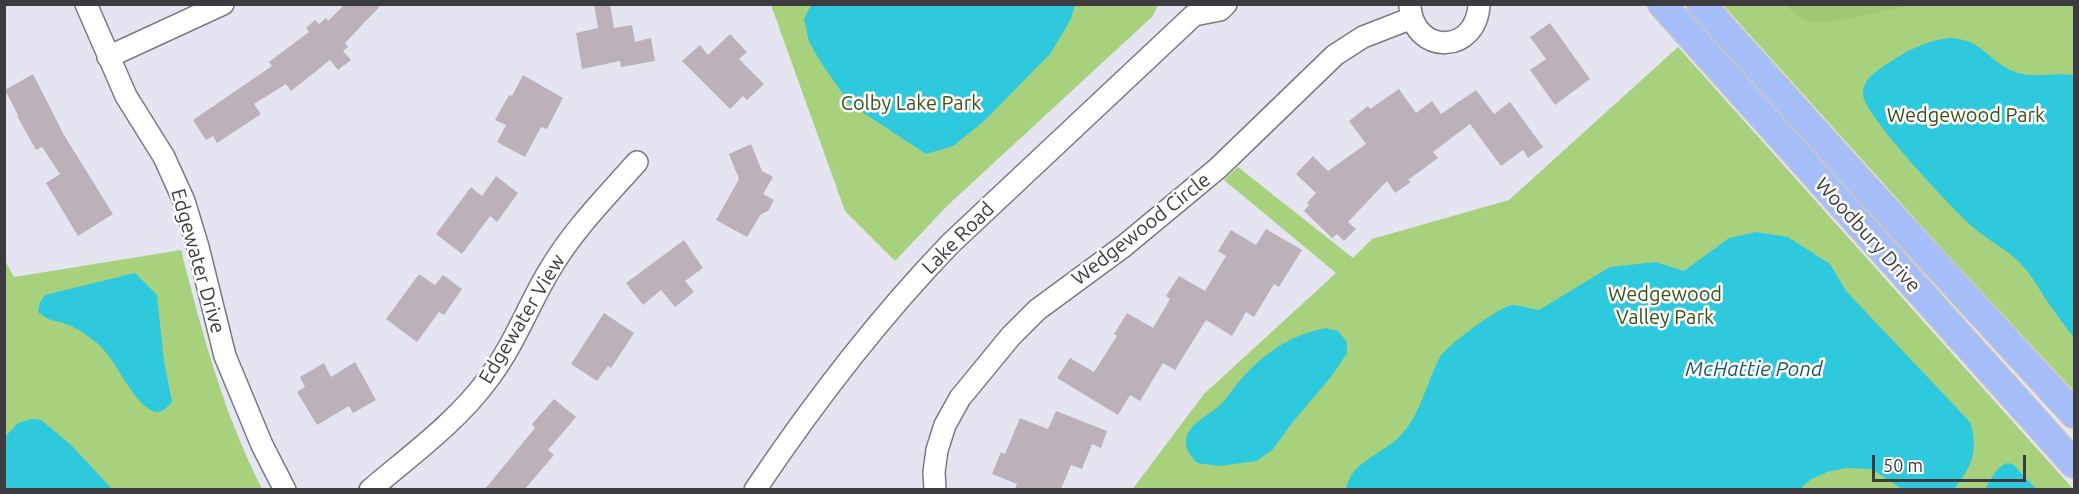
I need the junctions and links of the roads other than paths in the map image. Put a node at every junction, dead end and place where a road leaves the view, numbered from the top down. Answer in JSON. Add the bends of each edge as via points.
{"nodes":[{"id":1,"x":86,"y":4,"type":"edge"},
{"id":2,"x":222,"y":4,"type":"edge"},
{"id":3,"x":1226,"y":4,"type":"edge"},
{"id":4,"x":1479,"y":4,"type":"edge"},
{"id":5,"x":1662,"y":4,"type":"edge"},
{"id":6,"x":1701,"y":4,"type":"edge"},
{"id":7,"x":1196,"y":10,"type":"edge"},
{"id":8,"x":1411,"y":11,"type":"edge"},
{"id":9,"x":108,"y":57,"type":"junction"},
{"id":10,"x":637,"y":162,"type":"dead end"},
{"id":11,"x":2074,"y":414,"type":"edge"},
{"id":12,"x":2074,"y":464,"type":"edge"},
{"id":13,"x":285,"y":489,"type":"edge"},
{"id":14,"x":370,"y":489,"type":"edge"},
{"id":15,"x":754,"y":489,"type":"edge"},
{"id":16,"x":935,"y":489,"type":"edge"}],
"edges":[{"from":1,"to":9,"type":"street","name":"Edgewater Drive"},
{"from":2,"to":9,"type":"street"},
{"from":3,"to":7,"type":"street","name":"Lake Road","via":[[1220,10]]},
{"from":4,"to":8,"type":"street","name":"Wedgewood Circle","via":[[1474,27],[1457,41],[1446,43],[1424,36]]},
{"from":5,"to":12,"type":"main road","name":"Woodbury Drive"},
{"from":6,"to":11,"type":"main road","name":"Woodbury Drive"},
{"from":7,"to":15,"type":"street","name":"Lake Road","via":[[916,280],[847,362]]},
{"from":8,"to":16,"type":"street","name":"Wedgewood Circle","via":[[1335,55],[1243,146],[1168,212],[1037,310],[1011,336],[960,398],[945,425],[937,450]]},
{"from":9,"to":13,"type":"street","name":"Edgewater Drive","via":[[126,96],[164,157],[183,201],[225,356]]},
{"from":10,"to":14,"type":"street","name":"Edgewater View","via":[[571,237],[490,378],[466,406]]}]}
